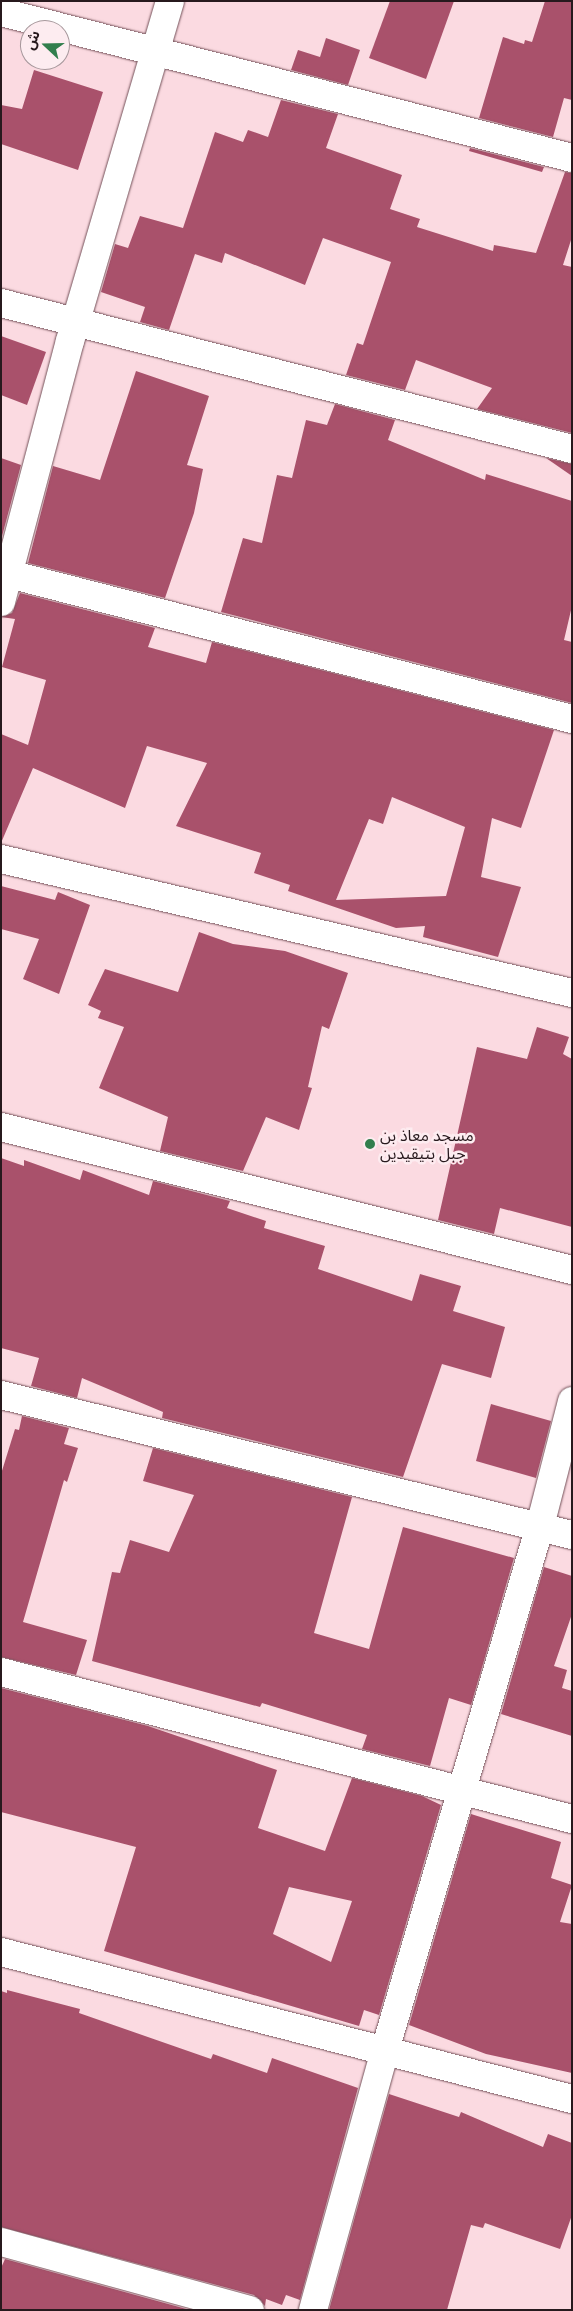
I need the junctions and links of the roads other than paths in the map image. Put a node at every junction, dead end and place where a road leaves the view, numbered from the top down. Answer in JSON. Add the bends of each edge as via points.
{"nodes":[{"id":1,"x":170,"y":1,"type":"edge"},
{"id":2,"x":1,"y":12,"type":"edge"},
{"id":3,"x":155,"y":51,"type":"junction"},
{"id":4,"x":572,"y":158,"type":"edge"},
{"id":5,"x":1,"y":302,"type":"edge"},
{"id":6,"x":76,"y":321,"type":"junction"},
{"id":7,"x":572,"y":449,"type":"edge"},
{"id":8,"x":5,"y":573,"type":"edge"},
{"id":9,"x":1,"y":602,"type":"edge"},
{"id":10,"x":572,"y":719,"type":"edge"},
{"id":11,"x":1,"y":859,"type":"edge"},
{"id":12,"x":572,"y":993,"type":"edge"},
{"id":13,"x":1,"y":1127,"type":"edge"},
{"id":14,"x":572,"y":1270,"type":"edge"},
{"id":15,"x":1,"y":1394,"type":"edge"},
{"id":16,"x":572,"y":1402,"type":"edge"},
{"id":17,"x":540,"y":1526,"type":"junction"},
{"id":18,"x":572,"y":1535,"type":"edge"},
{"id":19,"x":1,"y":1672,"type":"edge"},
{"id":20,"x":460,"y":1789,"type":"junction"},
{"id":21,"x":572,"y":1819,"type":"edge"},
{"id":22,"x":1,"y":1952,"type":"edge"},
{"id":23,"x":385,"y":2050,"type":"junction"},
{"id":24,"x":572,"y":2100,"type":"edge"},
{"id":25,"x":1,"y":2242,"type":"edge"},
{"id":26,"x":250,"y":2310,"type":"edge"},
{"id":27,"x":313,"y":2310,"type":"edge"}],
"edges":[{"from":1,"to":3,"type":"street"},
{"from":2,"to":3,"type":"street"},
{"from":3,"to":4,"type":"street"},
{"from":3,"to":6,"type":"street"},
{"from":5,"to":6,"type":"street"},
{"from":6,"to":7,"type":"street"},
{"from":6,"to":8,"type":"street"},
{"from":8,"to":9,"type":"street"},
{"from":8,"to":10,"type":"street"},
{"from":11,"to":12,"type":"street"},
{"from":13,"to":14,"type":"street"},
{"from":15,"to":17,"type":"street"},
{"from":16,"to":17,"type":"street"},
{"from":17,"to":18,"type":"street"},
{"from":17,"to":20,"type":"street"},
{"from":19,"to":20,"type":"street"},
{"from":20,"to":21,"type":"street"},
{"from":20,"to":23,"type":"street"},
{"from":22,"to":23,"type":"street"},
{"from":23,"to":24,"type":"street"},
{"from":23,"to":27,"type":"street"},
{"from":25,"to":26,"type":"street"}]}
